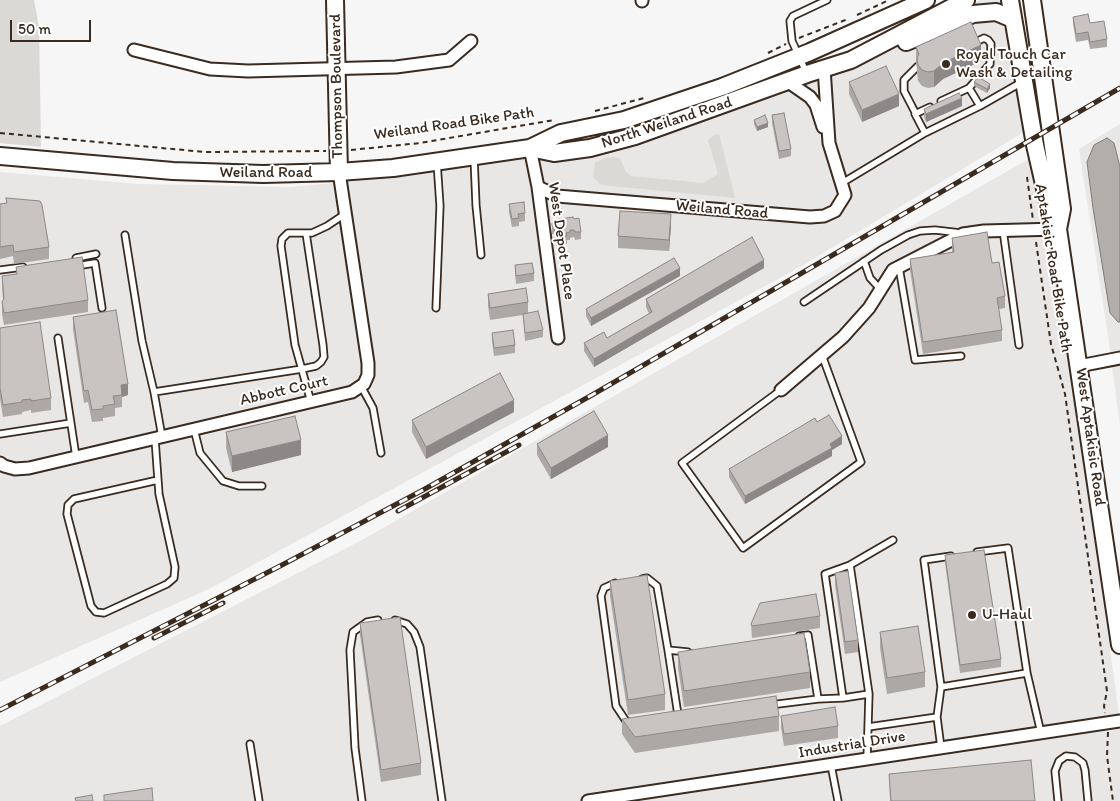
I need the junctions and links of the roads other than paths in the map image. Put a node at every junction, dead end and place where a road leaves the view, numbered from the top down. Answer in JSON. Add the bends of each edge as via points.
{"nodes":[{"id":1,"x":335,"y":0,"type":"edge"},
{"id":2,"x":827,"y":0,"type":"edge"},
{"id":3,"x":926,"y":0,"type":"edge"},
{"id":4,"x":966,"y":0,"type":"edge"},
{"id":5,"x":1010,"y":0,"type":"edge"},
{"id":6,"x":1032,"y":0,"type":"edge"},
{"id":7,"x":1013,"y":18,"type":"junction"},
{"id":8,"x":471,"y":41,"type":"dead end"},
{"id":9,"x":965,"y":46,"type":"edge"},
{"id":10,"x":134,"y":50,"type":"dead end"},
{"id":11,"x":800,"y":56,"type":"junction"},
{"id":12,"x":926,"y":63,"type":"edge"},
{"id":13,"x":337,"y":68,"type":"junction"},
{"id":14,"x":824,"y":68,"type":"junction"},
{"id":15,"x":807,"y":74,"type":"junction"},
{"id":16,"x":787,"y":81,"type":"junction"},
{"id":17,"x":1023,"y":81,"type":"junction"},
{"id":18,"x":969,"y":88,"type":"junction"},
{"id":19,"x":980,"y":106,"type":"junction"},
{"id":20,"x":916,"y":114,"type":"junction"},
{"id":21,"x":925,"y":133,"type":"junction"},
{"id":22,"x":829,"y":143,"type":"junction"},
{"id":23,"x":530,"y":148,"type":"junction"},
{"id":24,"x":0,"y":156,"type":"edge"},
{"id":25,"x":474,"y":157,"type":"junction"},
{"id":26,"x":436,"y":162,"type":"junction"},
{"id":27,"x":339,"y":172,"type":"junction"},
{"id":28,"x":842,"y":183,"type":"junction"},
{"id":29,"x":538,"y":187,"type":"junction"},
{"id":30,"x":345,"y":214,"type":"junction"},
{"id":31,"x":1058,"y":228,"type":"junction"},
{"id":32,"x":1003,"y":230,"type":"junction"},
{"id":33,"x":306,"y":233,"type":"junction"},
{"id":34,"x":964,"y":234,"type":"junction"},
{"id":35,"x":125,"y":235,"type":"dead end"},
{"id":36,"x":96,"y":254,"type":"dead end"},
{"id":37,"x":481,"y":255,"type":"dead end"},
{"id":38,"x":67,"y":259,"type":"edge"},
{"id":39,"x":864,"y":261,"type":"junction"},
{"id":40,"x":29,"y":266,"type":"edge"},
{"id":41,"x":899,"y":267,"type":"junction"},
{"id":42,"x":66,"y":268,"type":"edge"},
{"id":43,"x":0,"y":270,"type":"edge"},
{"id":44,"x":28,"y":273,"type":"edge"},
{"id":45,"x":10,"y":276,"type":"edge"},
{"id":46,"x":881,"y":290,"type":"junction"},
{"id":47,"x":804,"y":302,"type":"dead end"},
{"id":48,"x":102,"y":308,"type":"dead end"},
{"id":49,"x":436,"y":308,"type":"dead end"},
{"id":50,"x":58,"y":338,"type":"dead end"},
{"id":51,"x":558,"y":338,"type":"dead end"},
{"id":52,"x":1019,"y":345,"type":"dead end"},
{"id":53,"x":822,"y":355,"type":"junction"},
{"id":54,"x":961,"y":356,"type":"dead end"},
{"id":55,"x":1120,"y":358,"type":"edge"},
{"id":56,"x":1080,"y":366,"type":"junction"},
{"id":57,"x":302,"y":369,"type":"junction"},
{"id":58,"x":361,"y":386,"type":"junction"},
{"id":59,"x":781,"y":390,"type":"joint"},
{"id":60,"x":154,"y":392,"type":"junction"},
{"id":61,"x":311,"y":402,"type":"junction"},
{"id":62,"x":70,"y":423,"type":"junction"},
{"id":63,"x":194,"y":429,"type":"junction"},
{"id":64,"x":0,"y":434,"type":"edge"},
{"id":65,"x":158,"y":438,"type":"junction"},
{"id":66,"x":381,"y":453,"type":"dead end"},
{"id":67,"x":76,"y":457,"type":"junction"},
{"id":68,"x":0,"y":463,"type":"edge"},
{"id":69,"x":158,"y":480,"type":"junction"},
{"id":70,"x":262,"y":486,"type":"dead end"},
{"id":71,"x":893,"y":540,"type":"dead end"},
{"id":72,"x":971,"y":553,"type":"edge"},
{"id":73,"x":961,"y":555,"type":"edge"},
{"id":74,"x":850,"y":565,"type":"junction"},
{"id":75,"x":638,"y":580,"type":"edge"},
{"id":76,"x":619,"y":583,"type":"edge"},
{"id":77,"x":392,"y":619,"type":"edge"},
{"id":78,"x":384,"y":620,"type":"edge"},
{"id":79,"x":789,"y":638,"type":"edge"},
{"id":80,"x":1120,"y":645,"type":"edge"},
{"id":81,"x":668,"y":650,"type":"junction"},
{"id":82,"x":697,"y":651,"type":"edge"},
{"id":83,"x":1027,"y":673,"type":"junction"},
{"id":84,"x":941,"y":688,"type":"junction"},
{"id":85,"x":869,"y":694,"type":"junction"},
{"id":86,"x":843,"y":698,"type":"junction"},
{"id":87,"x":818,"y":699,"type":"junction"},
{"id":88,"x":762,"y":706,"type":"edge"},
{"id":89,"x":688,"y":714,"type":"edge"},
{"id":90,"x":678,"y":715,"type":"junction"},
{"id":91,"x":670,"y":717,"type":"edge"},
{"id":92,"x":937,"y":717,"type":"junction"},
{"id":93,"x":1120,"y":721,"type":"edge"},
{"id":94,"x":635,"y":723,"type":"edge"},
{"id":95,"x":868,"y":727,"type":"junction"},
{"id":96,"x":1041,"y":733,"type":"junction"},
{"id":97,"x":250,"y":744,"type":"dead end"},
{"id":98,"x":941,"y":748,"type":"junction"},
{"id":99,"x":867,"y":759,"type":"junction"},
{"id":100,"x":831,"y":764,"type":"junction"},
{"id":101,"x":259,"y":801,"type":"edge"},
{"id":102,"x":362,"y":801,"type":"edge"},
{"id":103,"x":442,"y":801,"type":"edge"},
{"id":104,"x":588,"y":801,"type":"edge"},
{"id":105,"x":838,"y":801,"type":"edge"},
{"id":106,"x":1058,"y":801,"type":"edge"},
{"id":107,"x":1088,"y":801,"type":"edge"}],
"edges":[{"from":1,"to":13,"type":"main road","name":"Thompson Boulevard"},
{"from":2,"to":11,"type":"lane","via":[[793,16],[790,21],[792,41]]},
{"from":3,"to":11,"type":"main road","name":"North Weiland Road"},
{"from":4,"to":14,"type":"main road","name":"North Weiland Road","via":[[850,60]]},
{"from":5,"to":7,"type":"main road","name":"West Aptakisic Road"},
{"from":6,"to":31,"type":"main road","name":"West Aptakisic Road","via":[[1062,209]]},
{"from":7,"to":14,"type":"main road","via":[[996,12],[973,14],[848,68]]},
{"from":7,"to":17,"type":"main road","name":"West Aptakisic Road"},
{"from":8,"to":13,"type":"street","via":[[449,60],[396,67]]},
{"from":9,"to":18,"type":"lane","via":[[984,38],[991,44],[990,64]]},
{"from":10,"to":13,"type":"street","via":[[210,69]]},
{"from":11,"to":15,"type":"lane"},
{"from":11,"to":23,"type":"main road","name":"North Weiland Road","via":[[624,120],[561,133]]},
{"from":12,"to":20,"type":"lane","via":[[918,66],[904,80],[904,90]]},
{"from":13,"to":27,"type":"main road","name":"Thompson Boulevard"},
{"from":14,"to":15,"type":"main road","name":"North Weiland Road"},
{"from":14,"to":22,"type":"street"},
{"from":15,"to":16,"type":"main road","name":"North Weiland Road"},
{"from":16,"to":22,"type":"street","via":[[816,105]]},
{"from":16,"to":23,"type":"main road","name":"North Weiland Road","via":[[636,136],[590,148],[554,154]]},
{"from":17,"to":19,"type":"lane"},
{"from":17,"to":31,"type":"main road","name":"West Aptakisic Road","via":[[1051,215]]},
{"from":18,"to":19,"type":"lane"},
{"from":18,"to":20,"type":"lane"},
{"from":19,"to":21,"type":"lane"},
{"from":20,"to":21,"type":"lane"},
{"from":21,"to":28,"type":"lane"},
{"from":22,"to":28,"type":"street"},
{"from":23,"to":25,"type":"main road","name":"Weiland Road"},
{"from":23,"to":29,"type":"street","name":"West Depot Place"},
{"from":24,"to":27,"type":"main road","name":"Weiland Road","via":[[173,171]]},
{"from":25,"to":26,"type":"main road","name":"Weiland Road"},
{"from":25,"to":37,"type":"lane"},
{"from":26,"to":27,"type":"main road","name":"Weiland Road"},
{"from":26,"to":49,"type":"lane","via":[[440,206]]},
{"from":27,"to":30,"type":"street"},
{"from":28,"to":29,"type":"street","name":"Weiland Road","via":[[845,195],[835,211],[810,217],[557,196]]},
{"from":29,"to":51,"type":"street","name":"West Depot Place"},
{"from":30,"to":33,"type":"lane","via":[[327,226]]},
{"from":30,"to":58,"type":"street","via":[[368,363],[368,374]]},
{"from":31,"to":32,"type":"street"},
{"from":31,"to":56,"type":"main road","name":"West Aptakisic Road"},
{"from":32,"to":34,"type":"street"},
{"from":32,"to":52,"type":"lane"},
{"from":33,"to":57,"type":"lane","via":[[324,357],[316,366]]},
{"from":33,"to":57,"type":"lane","via":[[288,233],[281,246]]},
{"from":34,"to":39,"type":"lane","via":[[934,230],[908,234]]},
{"from":34,"to":41,"type":"street"},
{"from":35,"to":60,"type":"lane","via":[[142,341]]},
{"from":36,"to":38,"type":"lane"},
{"from":39,"to":46,"type":"lane","via":[[870,278]]},
{"from":39,"to":47,"type":"lane"},
{"from":40,"to":43,"type":"lane"},
{"from":41,"to":46,"type":"street","via":[[893,270]]},
{"from":41,"to":54,"type":"lane","via":[[915,360]]},
{"from":42,"to":48,"type":"lane","via":[[95,263]]},
{"from":44,"to":45,"type":"lane"},
{"from":46,"to":53,"type":"street","via":[[843,337]]},
{"from":50,"to":62,"type":"lane"},
{"from":53,"to":59,"type":"street"},
{"from":53,"to":59,"type":"lane","via":[[860,462],[743,548],[682,463]]},
{"from":55,"to":56,"type":"street"},
{"from":56,"to":80,"type":"main road","name":"West Aptakisic Road"},
{"from":57,"to":60,"type":"lane"},
{"from":57,"to":61,"type":"lane"},
{"from":58,"to":61,"type":"street","name":"Abbott Court","via":[[352,392]]},
{"from":58,"to":66,"type":"lane","via":[[373,408]]},
{"from":60,"to":65,"type":"lane"},
{"from":61,"to":63,"type":"street","name":"Abbott Court"},
{"from":62,"to":64,"type":"lane"},
{"from":62,"to":67,"type":"lane"},
{"from":63,"to":65,"type":"street","name":"Abbott Court"},
{"from":63,"to":70,"type":"lane","via":[[200,453],[223,481],[239,486]]},
{"from":65,"to":67,"type":"street","name":"Abbott Court"},
{"from":65,"to":69,"type":"lane"},
{"from":67,"to":68,"type":"street","name":"Abbott Court","via":[[29,468],[15,469]]},
{"from":69,"to":69,"type":"lane","via":[[175,566],[174,578],[104,613],[96,612],[91,606],[68,505],[74,499]]},
{"from":71,"to":74,"type":"lane"},
{"from":72,"to":83,"type":"lane","via":[[1008,548]]},
{"from":73,"to":84,"type":"lane","via":[[924,560]]},
{"from":74,"to":85,"type":"lane"},
{"from":74,"to":86,"type":"lane","via":[[825,574]]},
{"from":75,"to":81,"type":"lane","via":[[647,578],[657,586]]},
{"from":76,"to":94,"type":"lane","via":[[604,588],[601,596],[616,706],[626,721]]},
{"from":77,"to":103,"type":"lane","via":[[407,624],[420,647]]},
{"from":78,"to":102,"type":"lane","via":[[367,622],[353,632],[350,650],[355,748]]},
{"from":79,"to":87,"type":"lane","via":[[808,635]]},
{"from":81,"to":82,"type":"lane"},
{"from":81,"to":90,"type":"lane"},
{"from":83,"to":84,"type":"lane"},
{"from":83,"to":96,"type":"lane"},
{"from":84,"to":92,"type":"lane"},
{"from":85,"to":86,"type":"lane"},
{"from":85,"to":95,"type":"lane"},
{"from":86,"to":87,"type":"lane"},
{"from":87,"to":88,"type":"lane"},
{"from":89,"to":90,"type":"lane"},
{"from":90,"to":91,"type":"lane"},
{"from":92,"to":95,"type":"lane"},
{"from":92,"to":98,"type":"lane"},
{"from":93,"to":96,"type":"street","name":"Industrial Drive"},
{"from":95,"to":99,"type":"lane"},
{"from":96,"to":98,"type":"street","name":"Industrial Drive"},
{"from":97,"to":101,"type":"lane"},
{"from":98,"to":99,"type":"street","name":"Industrial Drive"},
{"from":99,"to":100,"type":"street","name":"Industrial Drive"},
{"from":100,"to":104,"type":"street","name":"Industrial Drive"},
{"from":100,"to":105,"type":"lane"},
{"from":106,"to":107,"type":"lane","via":[[1055,771],[1066,756],[1083,762]]}]}
